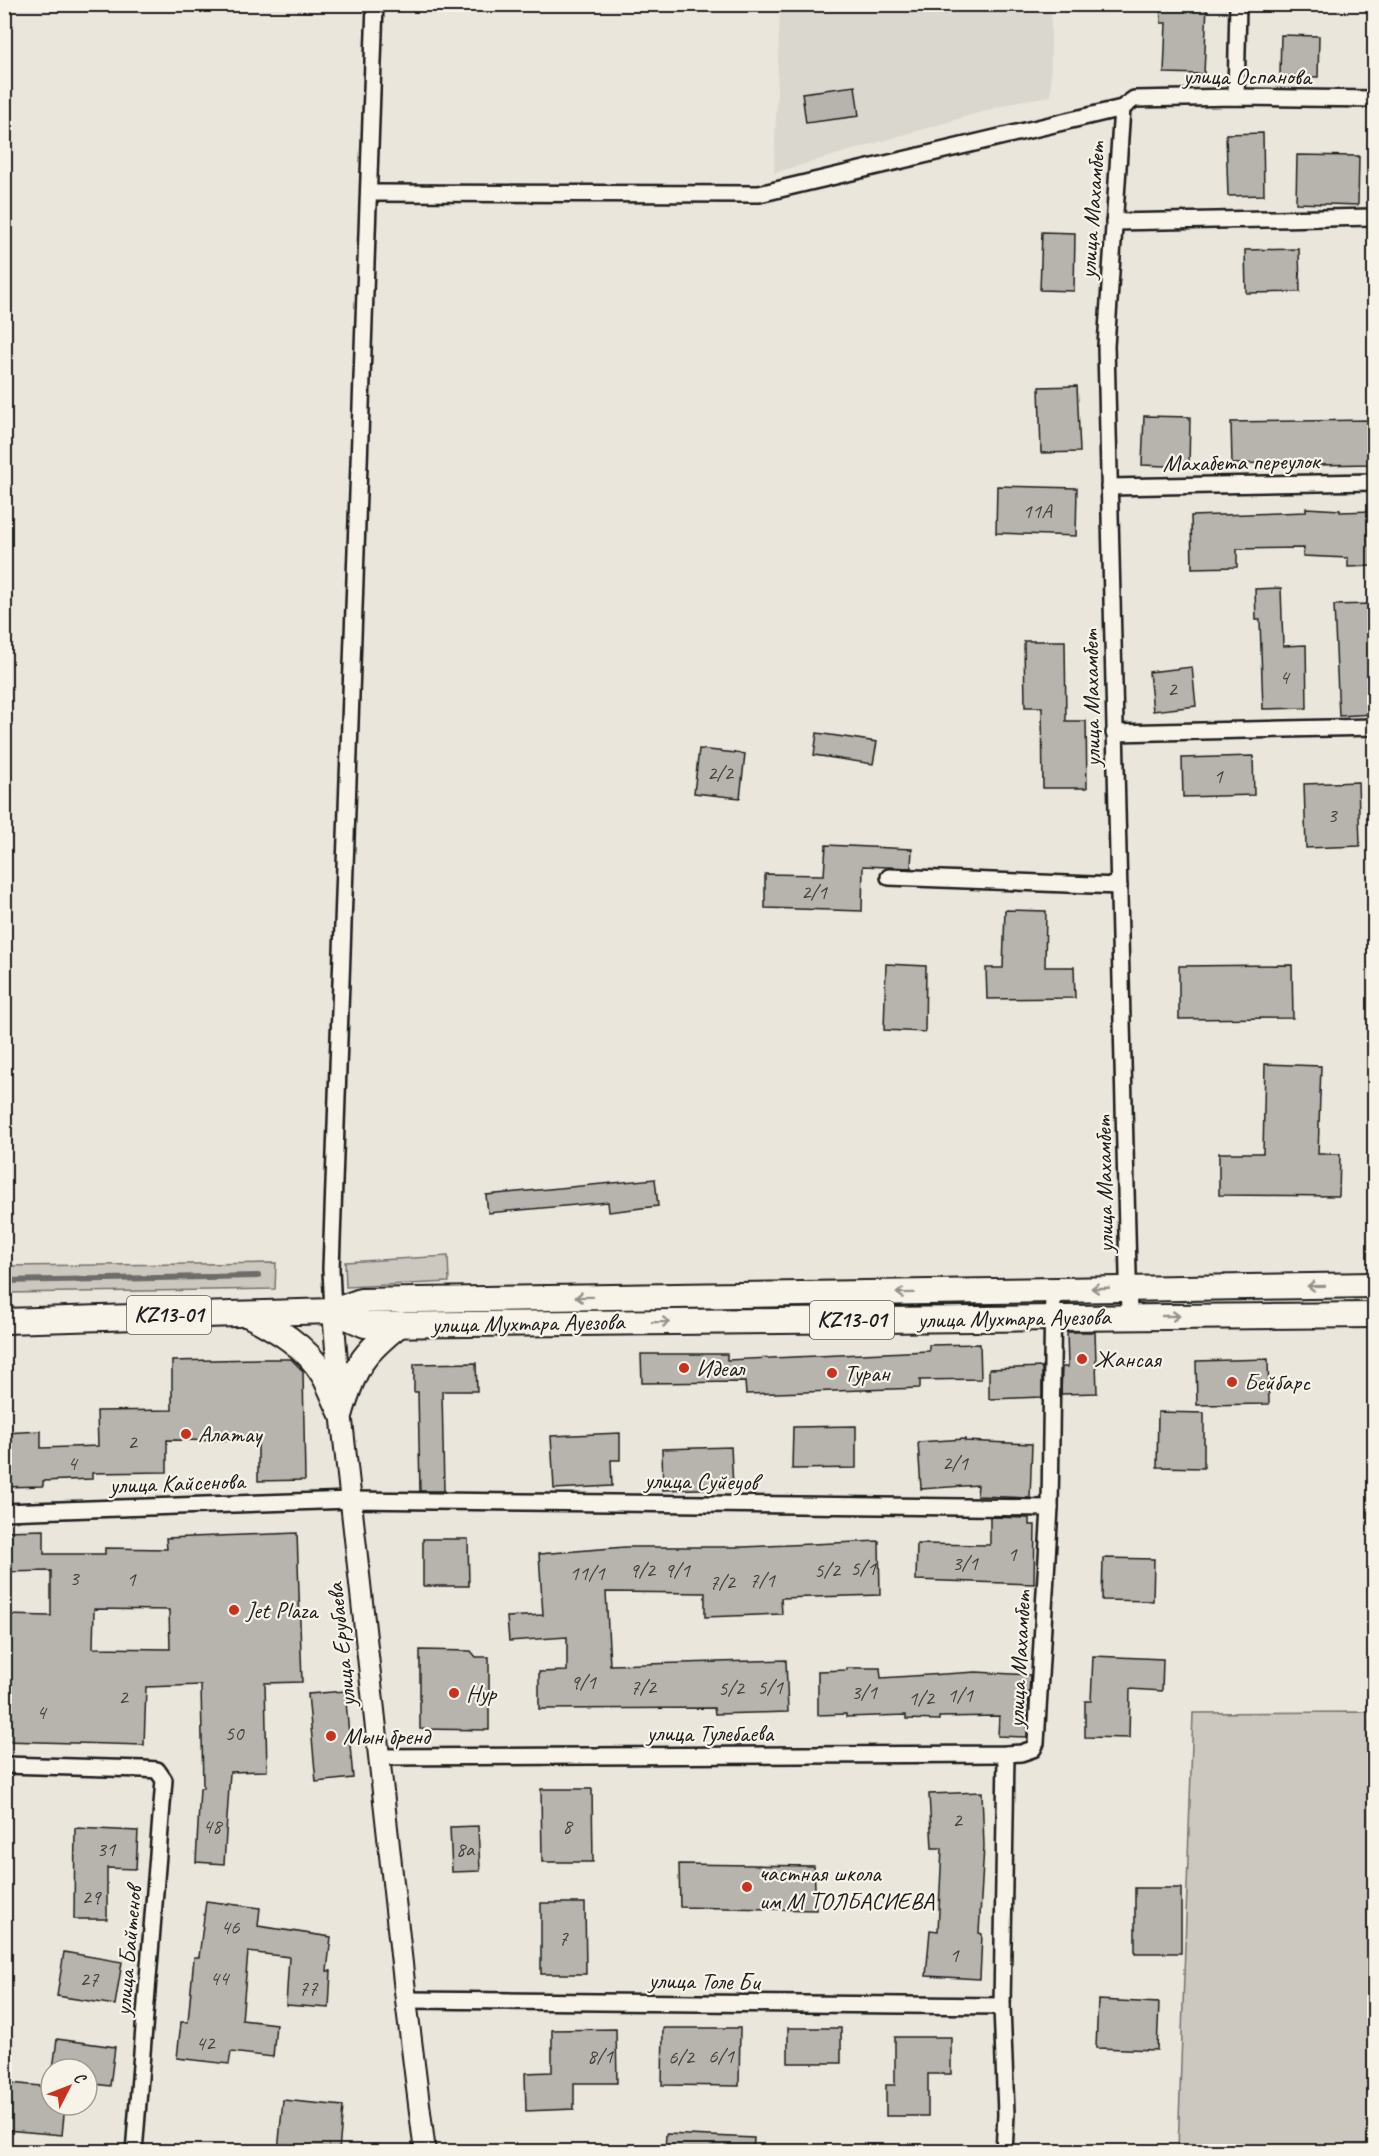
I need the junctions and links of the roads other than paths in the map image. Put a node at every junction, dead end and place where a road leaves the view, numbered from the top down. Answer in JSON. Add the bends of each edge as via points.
{"nodes":[{"id":1,"x":375,"y":4,"type":"edge"},
{"id":2,"x":1238,"y":4,"type":"edge"},
{"id":3,"x":1236,"y":97,"type":"junction"},
{"id":4,"x":1374,"y":99,"type":"edge"},
{"id":5,"x":1122,"y":108,"type":"junction"},
{"id":6,"x":369,"y":193,"type":"junction"},
{"id":7,"x":1374,"y":218,"type":"edge"},
{"id":8,"x":1114,"y":222,"type":"junction"},
{"id":9,"x":1374,"y":482,"type":"edge"},
{"id":10,"x":1109,"y":487,"type":"junction"},
{"id":11,"x":1374,"y":727,"type":"edge"},
{"id":12,"x":1114,"y":733,"type":"junction"},
{"id":13,"x":889,"y":877,"type":"dead end"},
{"id":14,"x":1119,"y":886,"type":"junction"},
{"id":15,"x":1374,"y":1285,"type":"edge"},
{"id":16,"x":1129,"y":1287,"type":"junction"},
{"id":17,"x":1053,"y":1290,"type":"junction"},
{"id":18,"x":333,"y":1311,"type":"junction"},
{"id":19,"x":245,"y":1313,"type":"junction"},
{"id":20,"x":1374,"y":1315,"type":"edge"},
{"id":21,"x":1129,"y":1316,"type":"junction"},
{"id":22,"x":1053,"y":1318,"type":"junction"},
{"id":23,"x":4,"y":1321,"type":"edge"},
{"id":24,"x":400,"y":1324,"type":"junction"},
{"id":25,"x":342,"y":1412,"type":"junction"},
{"id":26,"x":351,"y":1500,"type":"junction"},
{"id":27,"x":1050,"y":1508,"type":"junction"},
{"id":28,"x":4,"y":1512,"type":"edge"},
{"id":29,"x":1036,"y":1743,"type":"joint"},
{"id":30,"x":1006,"y":1754,"type":"junction"},
{"id":31,"x":379,"y":1757,"type":"junction"},
{"id":32,"x":4,"y":1765,"type":"edge"},
{"id":33,"x":406,"y":2000,"type":"junction"},
{"id":34,"x":1002,"y":2006,"type":"junction"},
{"id":35,"x":134,"y":2151,"type":"edge"},
{"id":36,"x":425,"y":2151,"type":"edge"},
{"id":37,"x":1004,"y":2151,"type":"edge"}],
"edges":[{"from":1,"to":6,"type":"street"},
{"from":2,"to":3,"type":"street"},
{"from":3,"to":4,"type":"street","name":"улица Оспанова"},
{"from":3,"to":5,"type":"street","name":"улица Оспанова","via":[[1134,99]]},
{"from":5,"to":6,"type":"street","name":"улица Оспанова","via":[[759,194]]},
{"from":5,"to":8,"type":"street","name":"улица Махамбет"},
{"from":6,"to":18,"type":"street","via":[[331,1269]]},
{"from":7,"to":8,"type":"street"},
{"from":8,"to":10,"type":"street","name":"улица Махамбет","via":[[1106,346]]},
{"from":9,"to":10,"type":"street","name":"Махабета переулок"},
{"from":10,"to":12,"type":"street","name":"улица Махамбет"},
{"from":11,"to":12,"type":"street"},
{"from":12,"to":14,"type":"street","name":"улица Махамбет"},
{"from":13,"to":14,"type":"street"},
{"from":14,"to":16,"type":"street","name":"улица Махамбет"},
{"from":15,"to":16,"type":"main road","name":"улица Мухтара Ауезова","number":"KZ13-01","one_way":true},
{"from":16,"to":17,"type":"main road","name":"улица Мухтара Ауезова","number":"KZ13-01","one_way":true},
{"from":16,"to":21,"type":"street","name":"улица Махамбет"},
{"from":17,"to":18,"type":"main road","name":"улица Мухтара Ауезова","number":"KZ13-01","one_way":true,"via":[[361,1300]]},
{"from":17,"to":22,"type":"street","name":"улица Махамбет"},
{"from":18,"to":19,"type":"main road","name":"улица Мухтара Ауезова","number":"KZ13-01"},
{"from":18,"to":24,"type":"main road","name":"улица Мухтара Ауезова","number":"KZ13-01","via":[[365,1325]]},
{"from":18,"to":25,"type":"street","name":"улица Ерубаева"},
{"from":19,"to":23,"type":"main road","name":"улица Мухтара Ауезова","number":"KZ13-01"},
{"from":19,"to":25,"type":"main road","via":[[294,1341],[323,1374]]},
{"from":21,"to":20,"type":"main road","name":"улица Мухтара Ауезова","number":"KZ13-01","one_way":true},
{"from":21,"to":22,"type":"main road","name":"улица Мухтара Ауезова","number":"KZ13-01"},
{"from":24,"to":22,"type":"main road","name":"улица Мухтара Ауезова","number":"KZ13-01","one_way":true},
{"from":22,"to":27,"type":"street","name":"улица Махамбет"},
{"from":24,"to":25,"type":"main road","via":[[362,1359]]},
{"from":25,"to":26,"type":"street","name":"улица Ерубаева"},
{"from":26,"to":27,"type":"street","name":"улица Суйеуов"},
{"from":26,"to":28,"type":"street","name":"улица Кайсенова"},
{"from":26,"to":31,"type":"street","name":"улица Ерубаева"},
{"from":27,"to":29,"type":"street","name":"улица Махамбет"},
{"from":29,"to":30,"type":"street","name":"улица Тулебаева","via":[[1033,1749]]},
{"from":30,"to":31,"type":"street","name":"улица Тулебаева"},
{"from":30,"to":34,"type":"street","name":"улица Махамбет"},
{"from":31,"to":33,"type":"street","name":"улица Ерубаева"},
{"from":32,"to":35,"type":"street","name":"улица Байтенов","via":[[157,1770],[164,1780]]},
{"from":33,"to":34,"type":"street","name":"улица Толе Би"},
{"from":33,"to":36,"type":"street","name":"улица Ерубаева"},
{"from":34,"to":37,"type":"street","name":"улица Махамбет"}]}
